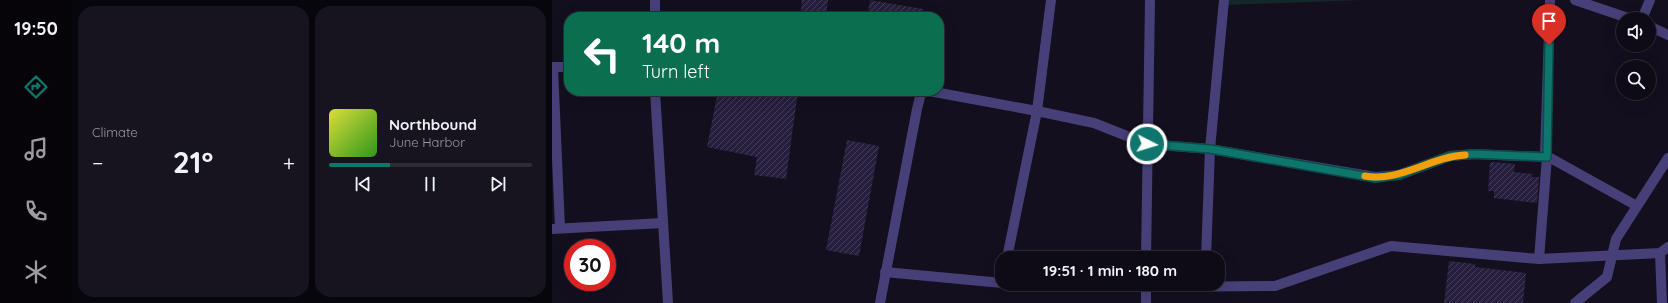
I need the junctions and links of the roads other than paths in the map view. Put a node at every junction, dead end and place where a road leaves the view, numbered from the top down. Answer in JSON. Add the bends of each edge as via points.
{"nodes":[{"id":1,"x":655,"y":0,"type":"edge"},
{"id":2,"x":1051,"y":0,"type":"edge"},
{"id":3,"x":1150,"y":0,"type":"edge"},
{"id":4,"x":1224,"y":0,"type":"edge"},
{"id":5,"x":1550,"y":0,"type":"edge"},
{"id":6,"x":1575,"y":0,"type":"edge"},
{"id":7,"x":1650,"y":0,"type":"edge"},
{"id":8,"x":655,"y":12,"type":"edge"},
{"id":9,"x":1645,"y":12,"type":"edge"},
{"id":10,"x":1616,"y":14,"type":"edge"},
{"id":11,"x":1656,"y":30,"type":"edge"},
{"id":12,"x":1668,"y":36,"type":"edge"},
{"id":13,"x":552,"y":67,"type":"edge"},
{"id":14,"x":564,"y":67,"type":"edge"},
{"id":15,"x":944,"y":94,"type":"edge"},
{"id":16,"x":655,"y":96,"type":"edge"},
{"id":17,"x":920,"y":96,"type":"edge"},
{"id":18,"x":1037,"y":111,"type":"junction"},
{"id":19,"x":1147,"y":144,"type":"junction"},
{"id":20,"x":1210,"y":149,"type":"junction"},
{"id":21,"x":1547,"y":157,"type":"junction"},
{"id":22,"x":1668,"y":158,"type":"edge"},
{"id":23,"x":1637,"y":206,"type":"junction"},
{"id":24,"x":663,"y":223,"type":"junction"},
{"id":25,"x":556,"y":229,"type":"edge"},
{"id":26,"x":1664,"y":250,"type":"edge"},
{"id":27,"x":1008,"y":251,"type":"edge"},
{"id":28,"x":1146,"y":251,"type":"edge"},
{"id":29,"x":1206,"y":251,"type":"edge"},
{"id":30,"x":1612,"y":255,"type":"junction"},
{"id":31,"x":1539,"y":259,"type":"junction"},
{"id":32,"x":885,"y":272,"type":"junction"},
{"id":33,"x":995,"y":281,"type":"edge"},
{"id":34,"x":1225,"y":285,"type":"edge"},
{"id":35,"x":1146,"y":291,"type":"edge"},
{"id":36,"x":668,"y":303,"type":"edge"},
{"id":37,"x":880,"y":303,"type":"edge"},
{"id":38,"x":1146,"y":303,"type":"edge"},
{"id":39,"x":1575,"y":303,"type":"edge"},
{"id":40,"x":1662,"y":303,"type":"edge"}],
"edges":[{"from":1,"to":8,"type":"street"},
{"from":2,"to":18,"type":"street"},
{"from":3,"to":19,"type":"street"},
{"from":4,"to":20,"type":"street"},
{"from":5,"to":21,"type":"street"},
{"from":6,"to":10,"type":"street"},
{"from":7,"to":9,"type":"street"},
{"from":11,"to":12,"type":"street"},
{"from":13,"to":14,"type":"street"},
{"from":13,"to":25,"type":"street"},
{"from":15,"to":18,"type":"street"},
{"from":16,"to":24,"type":"street"},
{"from":17,"to":32,"type":"street"},
{"from":18,"to":19,"type":"street","via":[[1094,124]]},
{"from":18,"to":27,"type":"street"},
{"from":19,"to":20,"type":"street"},
{"from":19,"to":28,"type":"street"},
{"from":20,"to":21,"type":"street","via":[[1375,178],[1399,175],[1450,156],[1474,154]]},
{"from":20,"to":29,"type":"street"},
{"from":21,"to":23,"type":"street"},
{"from":21,"to":31,"type":"street"},
{"from":22,"to":23,"type":"street"},
{"from":23,"to":30,"type":"street","via":[[1616,239]]},
{"from":24,"to":25,"type":"street"},
{"from":24,"to":36,"type":"street"},
{"from":26,"to":30,"type":"street"},
{"from":26,"to":40,"type":"street"},
{"from":30,"to":31,"type":"street"},
{"from":30,"to":39,"type":"street","via":[[1607,276]]},
{"from":31,"to":34,"type":"street","via":[[1391,246],[1274,286]]},
{"from":32,"to":33,"type":"street"},
{"from":32,"to":37,"type":"street"},
{"from":35,"to":38,"type":"street"}]}
